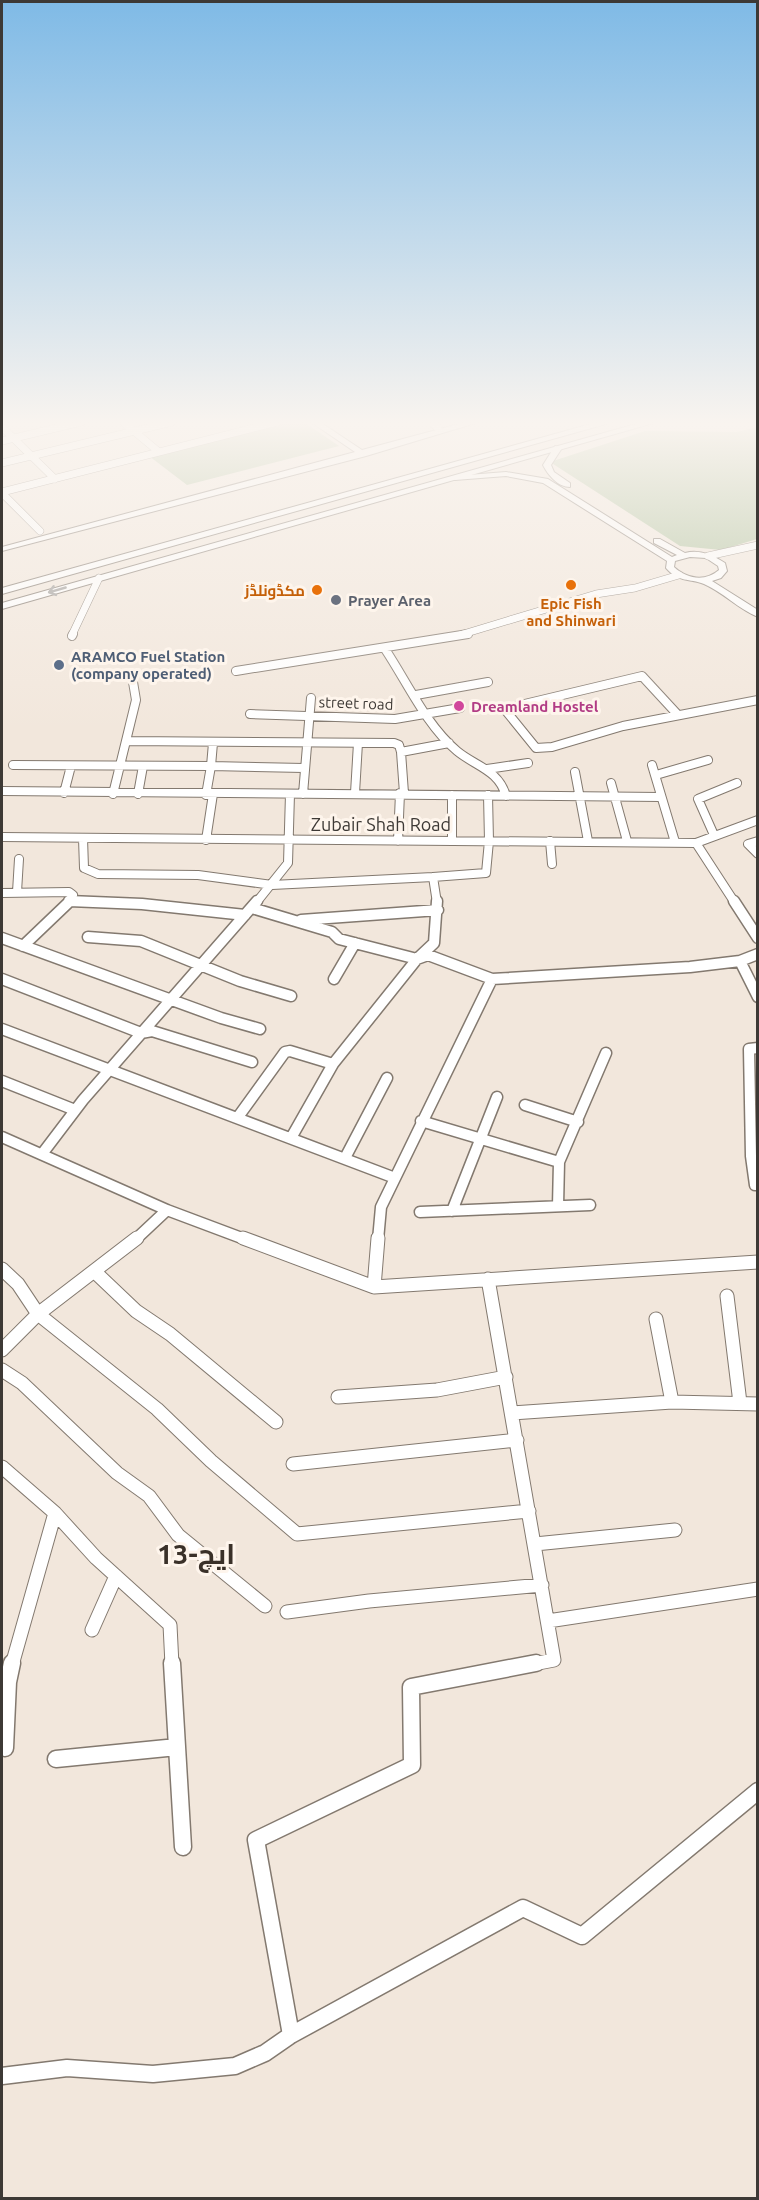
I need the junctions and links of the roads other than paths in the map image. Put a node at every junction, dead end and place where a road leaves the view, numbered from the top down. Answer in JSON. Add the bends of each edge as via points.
{"nodes":[{"id":1,"x":34,"y":525,"type":"edge"},
{"id":2,"x":64,"y":525,"type":"edge"},
{"id":3,"x":94,"y":525,"type":"edge"},
{"id":4,"x":240,"y":525,"type":"edge"},
{"id":5,"x":289,"y":525,"type":"edge"},
{"id":6,"x":613,"y":525,"type":"edge"},
{"id":7,"x":633,"y":525,"type":"edge"},
{"id":8,"x":40,"y":531,"type":"junction"},
{"id":9,"x":2,"y":541,"type":"edge"},
{"id":10,"x":758,"y":544,"type":"edge"},
{"id":11,"x":2,"y":549,"type":"edge"},
{"id":12,"x":758,"y":551,"type":"edge"},
{"id":13,"x":682,"y":555,"type":"junction"},
{"id":14,"x":708,"y":556,"type":"junction"},
{"id":15,"x":671,"y":560,"type":"junction"},
{"id":16,"x":720,"y":562,"type":"junction"},
{"id":17,"x":679,"y":575,"type":"junction"},
{"id":18,"x":99,"y":578,"type":"junction"},
{"id":19,"x":704,"y":580,"type":"junction"},
{"id":20,"x":2,"y":591,"type":"edge"},
{"id":21,"x":2,"y":606,"type":"edge"},
{"id":22,"x":758,"y":614,"type":"edge"},
{"id":23,"x":72,"y":636,"type":"dead end"},
{"id":24,"x":385,"y":649,"type":"junction"},
{"id":25,"x":236,"y":671,"type":"dead end"},
{"id":26,"x":132,"y":676,"type":"dead end"},
{"id":27,"x":488,"y":682,"type":"dead end"},
{"id":28,"x":416,"y":695,"type":"junction"},
{"id":29,"x":311,"y":698,"type":"dead end"},
{"id":30,"x":758,"y":700,"type":"edge"},
{"id":31,"x":460,"y":708,"type":"dead end"},
{"id":32,"x":250,"y":714,"type":"dead end"},
{"id":33,"x":309,"y":714,"type":"junction"},
{"id":34,"x":429,"y":714,"type":"junction"},
{"id":35,"x":678,"y":715,"type":"junction"},
{"id":36,"x":126,"y":741,"type":"junction"},
{"id":37,"x":307,"y":742,"type":"junction"},
{"id":38,"x":213,"y":743,"type":"junction"},
{"id":39,"x":358,"y":743,"type":"junction"},
{"id":40,"x":449,"y":743,"type":"junction"},
{"id":41,"x":401,"y":752,"type":"junction"},
{"id":42,"x":708,"y":760,"type":"dead end"},
{"id":43,"x":528,"y":763,"type":"dead end"},
{"id":44,"x":13,"y":765,"type":"dead end"},
{"id":45,"x":652,"y":765,"type":"dead end"},
{"id":46,"x":71,"y":766,"type":"junction"},
{"id":47,"x":120,"y":766,"type":"junction"},
{"id":48,"x":143,"y":766,"type":"junction"},
{"id":49,"x":211,"y":766,"type":"junction"},
{"id":50,"x":304,"y":768,"type":"junction"},
{"id":51,"x":487,"y":769,"type":"junction"},
{"id":52,"x":575,"y":772,"type":"dead end"},
{"id":53,"x":656,"y":775,"type":"junction"},
{"id":54,"x":611,"y":783,"type":"dead end"},
{"id":55,"x":737,"y":783,"type":"dead end"},
{"id":56,"x":2,"y":791,"type":"edge"},
{"id":57,"x":64,"y":793,"type":"junction"},
{"id":58,"x":355,"y":793,"type":"junction"},
{"id":59,"x":402,"y":793,"type":"junction"},
{"id":60,"x":113,"y":794,"type":"junction"},
{"id":61,"x":138,"y":794,"type":"junction"},
{"id":62,"x":209,"y":794,"type":"junction"},
{"id":63,"x":290,"y":794,"type":"junction"},
{"id":64,"x":303,"y":794,"type":"junction"},
{"id":65,"x":452,"y":795,"type":"junction"},
{"id":66,"x":488,"y":795,"type":"junction"},
{"id":67,"x":506,"y":796,"type":"junction"},
{"id":68,"x":661,"y":797,"type":"junction"},
{"id":69,"x":580,"y":798,"type":"junction"},
{"id":70,"x":615,"y":798,"type":"junction"},
{"id":71,"x":758,"y":820,"type":"edge"},
{"id":72,"x":714,"y":835,"type":"junction"},
{"id":73,"x":2,"y":837,"type":"edge"},
{"id":74,"x":83,"y":838,"type":"junction"},
{"id":75,"x":206,"y":840,"type":"junction"},
{"id":76,"x":290,"y":840,"type":"junction"},
{"id":77,"x":452,"y":840,"type":"junction"},
{"id":78,"x":398,"y":841,"type":"junction"},
{"id":79,"x":489,"y":841,"type":"junction"},
{"id":80,"x":550,"y":841,"type":"junction"},
{"id":81,"x":588,"y":841,"type":"junction"},
{"id":82,"x":627,"y":841,"type":"junction"},
{"id":83,"x":758,"y":841,"type":"edge"},
{"id":84,"x":675,"y":842,"type":"junction"},
{"id":85,"x":696,"y":843,"type":"junction"},
{"id":86,"x":758,"y":854,"type":"edge"},
{"id":87,"x":19,"y":859,"type":"dead end"},
{"id":88,"x":552,"y":864,"type":"dead end"},
{"id":89,"x":433,"y":877,"type":"junction"},
{"id":90,"x":272,"y":885,"type":"junction"},
{"id":91,"x":17,"y":892,"type":"junction"},
{"id":92,"x":2,"y":893,"type":"edge"},
{"id":93,"x":68,"y":903,"type":"junction"},
{"id":94,"x":438,"y":910,"type":"junction"},
{"id":95,"x":249,"y":911,"type":"junction"},
{"id":96,"x":295,"y":920,"type":"junction"},
{"id":97,"x":88,"y":937,"type":"dead end"},
{"id":98,"x":2,"y":938,"type":"edge"},
{"id":99,"x":758,"y":938,"type":"edge"},
{"id":100,"x":355,"y":943,"type":"junction"},
{"id":101,"x":23,"y":946,"type":"junction"},
{"id":102,"x":758,"y":954,"type":"edge"},
{"id":103,"x":417,"y":959,"type":"junction"},
{"id":104,"x":740,"y":962,"type":"junction"},
{"id":105,"x":199,"y":965,"type":"junction"},
{"id":106,"x":2,"y":979,"type":"edge"},
{"id":107,"x":334,"y":979,"type":"dead end"},
{"id":108,"x":492,"y":979,"type":"junction"},
{"id":109,"x":291,"y":996,"type":"dead end"},
{"id":110,"x":758,"y":997,"type":"edge"},
{"id":111,"x":171,"y":999,"type":"junction"},
{"id":112,"x":2,"y":1029,"type":"edge"},
{"id":113,"x":260,"y":1029,"type":"dead end"},
{"id":114,"x":141,"y":1033,"type":"junction"},
{"id":115,"x":758,"y":1048,"type":"edge"},
{"id":116,"x":606,"y":1053,"type":"dead end"},
{"id":117,"x":252,"y":1062,"type":"dead end"},
{"id":118,"x":333,"y":1064,"type":"junction"},
{"id":119,"x":109,"y":1070,"type":"junction"},
{"id":120,"x":387,"y":1078,"type":"dead end"},
{"id":121,"x":2,"y":1081,"type":"edge"},
{"id":122,"x":497,"y":1097,"type":"dead end"},
{"id":123,"x":525,"y":1105,"type":"dead end"},
{"id":124,"x":75,"y":1110,"type":"junction"},
{"id":125,"x":238,"y":1117,"type":"junction"},
{"id":126,"x":421,"y":1121,"type":"junction"},
{"id":127,"x":578,"y":1122,"type":"junction"},
{"id":128,"x":2,"y":1137,"type":"edge"},
{"id":129,"x":291,"y":1138,"type":"junction"},
{"id":130,"x":481,"y":1139,"type":"junction"},
{"id":131,"x":42,"y":1154,"type":"junction"},
{"id":132,"x":345,"y":1158,"type":"junction"},
{"id":133,"x":559,"y":1162,"type":"junction"},
{"id":134,"x":395,"y":1178,"type":"junction"},
{"id":135,"x":758,"y":1185,"type":"edge"},
{"id":136,"x":590,"y":1205,"type":"dead end"},
{"id":137,"x":558,"y":1206,"type":"junction"},
{"id":138,"x":167,"y":1210,"type":"junction"},
{"id":139,"x":452,"y":1210,"type":"junction"},
{"id":140,"x":420,"y":1212,"type":"dead end"},
{"id":141,"x":758,"y":1262,"type":"edge"},
{"id":142,"x":2,"y":1269,"type":"edge"},
{"id":143,"x":95,"y":1272,"type":"junction"},
{"id":144,"x":488,"y":1280,"type":"junction"},
{"id":145,"x":374,"y":1287,"type":"junction"},
{"id":146,"x":726,"y":1296,"type":"dead end"},
{"id":147,"x":38,"y":1314,"type":"junction"},
{"id":148,"x":656,"y":1319,"type":"dead end"},
{"id":149,"x":2,"y":1350,"type":"edge"},
{"id":150,"x":2,"y":1370,"type":"edge"},
{"id":151,"x":506,"y":1377,"type":"junction"},
{"id":152,"x":338,"y":1396,"type":"dead end"},
{"id":153,"x":672,"y":1402,"type":"junction"},
{"id":154,"x":740,"y":1403,"type":"junction"},
{"id":155,"x":758,"y":1404,"type":"edge"},
{"id":156,"x":512,"y":1413,"type":"junction"},
{"id":157,"x":276,"y":1422,"type":"dead end"},
{"id":158,"x":517,"y":1440,"type":"junction"},
{"id":159,"x":293,"y":1464,"type":"dead end"},
{"id":160,"x":3,"y":1471,"type":"edge"},
{"id":161,"x":529,"y":1511,"type":"junction"},
{"id":162,"x":55,"y":1514,"type":"junction"},
{"id":163,"x":675,"y":1530,"type":"dead end"},
{"id":164,"x":535,"y":1544,"type":"junction"},
{"id":165,"x":116,"y":1576,"type":"junction"},
{"id":166,"x":542,"y":1585,"type":"junction"},
{"id":167,"x":758,"y":1589,"type":"edge"},
{"id":168,"x":265,"y":1606,"type":"dead end"},
{"id":169,"x":287,"y":1612,"type":"dead end"},
{"id":170,"x":548,"y":1621,"type":"junction"},
{"id":171,"x":92,"y":1630,"type":"dead end"},
{"id":172,"x":177,"y":1747,"type":"junction"},
{"id":173,"x":5,"y":1748,"type":"dead end"},
{"id":174,"x":56,"y":1759,"type":"dead end"},
{"id":175,"x":758,"y":1791,"type":"edge"},
{"id":176,"x":183,"y":1847,"type":"dead end"},
{"id":177,"x":291,"y":2035,"type":"junction"},
{"id":178,"x":2,"y":2076,"type":"edge"}],
"edges":[{"from":1,"to":8,"type":"street"},
{"from":2,"to":8,"type":"main road"},
{"from":3,"to":11,"type":"main road"},
{"from":4,"to":20,"type":"highway"},
{"from":5,"to":18,"type":"highway"},
{"from":6,"to":15,"type":"main road"},
{"from":7,"to":13,"type":"main road"},
{"from":8,"to":9,"type":"main road"},
{"from":10,"to":14,"type":"street"},
{"from":12,"to":16,"type":"street"},
{"from":13,"to":14,"type":"main road"},
{"from":13,"to":15,"type":"main road"},
{"from":14,"to":16,"type":"main road"},
{"from":15,"to":17,"type":"main road","via":[[670,568]]},
{"from":16,"to":19,"type":"main road","via":[[724,568],[721,574]]},
{"from":17,"to":19,"type":"main road"},
{"from":17,"to":24,"type":"street","via":[[596,594],[478,632]]},
{"from":18,"to":21,"type":"highway","one_way":true},
{"from":18,"to":23,"type":"street"},
{"from":19,"to":22,"type":"main road"},
{"from":24,"to":25,"type":"street"},
{"from":24,"to":28,"type":"street"},
{"from":26,"to":36,"type":"street","via":[[135,700]]},
{"from":27,"to":28,"type":"street"},
{"from":28,"to":34,"type":"street"},
{"from":29,"to":33,"type":"street"},
{"from":30,"to":35,"type":"street"},
{"from":31,"to":34,"type":"street","name":"street road"},
{"from":32,"to":33,"type":"street","name":"street road"},
{"from":33,"to":34,"type":"street","name":"street road","via":[[395,718]]},
{"from":33,"to":37,"type":"street"},
{"from":34,"to":40,"type":"street"},
{"from":35,"to":35,"type":"street","via":[[642,676],[512,706],[506,711],[536,748]]},
{"from":36,"to":38,"type":"street"},
{"from":36,"to":47,"type":"street"},
{"from":37,"to":38,"type":"street"},
{"from":37,"to":39,"type":"street"},
{"from":37,"to":50,"type":"street"},
{"from":38,"to":49,"type":"street"},
{"from":39,"to":41,"type":"street","via":[[394,743]]},
{"from":39,"to":58,"type":"street"},
{"from":40,"to":41,"type":"street"},
{"from":40,"to":51,"type":"street"},
{"from":41,"to":59,"type":"street"},
{"from":42,"to":53,"type":"street"},
{"from":43,"to":51,"type":"street"},
{"from":44,"to":46,"type":"street"},
{"from":45,"to":53,"type":"street"},
{"from":46,"to":47,"type":"street"},
{"from":46,"to":57,"type":"street"},
{"from":47,"to":48,"type":"street"},
{"from":47,"to":60,"type":"street"},
{"from":48,"to":49,"type":"street"},
{"from":48,"to":61,"type":"street"},
{"from":49,"to":50,"type":"street"},
{"from":49,"to":62,"type":"street"},
{"from":50,"to":64,"type":"street"},
{"from":51,"to":67,"type":"street","via":[[504,785]]},
{"from":52,"to":69,"type":"street"},
{"from":53,"to":68,"type":"street"},
{"from":54,"to":70,"type":"street"},
{"from":55,"to":72,"type":"street","via":[[698,799]]},
{"from":56,"to":57,"type":"street"},
{"from":57,"to":60,"type":"street"},
{"from":58,"to":59,"type":"street"},
{"from":58,"to":64,"type":"street"},
{"from":59,"to":65,"type":"street"},
{"from":59,"to":78,"type":"street"},
{"from":60,"to":61,"type":"street"},
{"from":61,"to":62,"type":"street"},
{"from":62,"to":63,"type":"street"},
{"from":62,"to":75,"type":"street"},
{"from":63,"to":64,"type":"street"},
{"from":63,"to":76,"type":"street"},
{"from":65,"to":66,"type":"street"},
{"from":65,"to":77,"type":"street"},
{"from":66,"to":67,"type":"street"},
{"from":66,"to":79,"type":"street"},
{"from":67,"to":69,"type":"street"},
{"from":68,"to":70,"type":"street"},
{"from":68,"to":84,"type":"street"},
{"from":69,"to":70,"type":"street"},
{"from":69,"to":81,"type":"street"},
{"from":70,"to":82,"type":"street"},
{"from":71,"to":72,"type":"street","name":"Zubair Shah Road"},
{"from":72,"to":85,"type":"street","name":"Zubair Shah Road"},
{"from":73,"to":74,"type":"street","name":"Zubair Shah Road"},
{"from":74,"to":75,"type":"street","name":"Zubair Shah Road"},
{"from":74,"to":90,"type":"street","via":[[84,868],[98,874],[198,875]]},
{"from":75,"to":76,"type":"street","name":"Zubair Shah Road"},
{"from":76,"to":78,"type":"street","name":"Zubair Shah Road"},
{"from":76,"to":90,"type":"street","via":[[288,863]]},
{"from":77,"to":78,"type":"street","name":"Zubair Shah Road"},
{"from":77,"to":79,"type":"street","name":"Zubair Shah Road"},
{"from":79,"to":80,"type":"street","name":"Zubair Shah Road"},
{"from":79,"to":89,"type":"street","via":[[486,873]]},
{"from":80,"to":81,"type":"street","name":"Zubair Shah Road"},
{"from":80,"to":88,"type":"street"},
{"from":81,"to":82,"type":"street","name":"Zubair Shah Road"},
{"from":82,"to":84,"type":"street","name":"Zubair Shah Road"},
{"from":83,"to":86,"type":"street","via":[[748,844]]},
{"from":84,"to":85,"type":"street","name":"Zubair Shah Road"},
{"from":85,"to":99,"type":"street"},
{"from":87,"to":91,"type":"street"},
{"from":89,"to":90,"type":"street"},
{"from":89,"to":94,"type":"street"},
{"from":90,"to":95,"type":"street"},
{"from":91,"to":92,"type":"street"},
{"from":91,"to":93,"type":"street","via":[[69,892],[73,895]]},
{"from":93,"to":95,"type":"street"},
{"from":93,"to":101,"type":"street"},
{"from":94,"to":96,"type":"street"},
{"from":94,"to":103,"type":"street","via":[[434,943]]},
{"from":95,"to":96,"type":"street"},
{"from":95,"to":105,"type":"street"},
{"from":96,"to":100,"type":"street"},
{"from":97,"to":105,"type":"street","via":[[141,941]]},
{"from":98,"to":101,"type":"street"},
{"from":100,"to":103,"type":"street"},
{"from":100,"to":107,"type":"street"},
{"from":101,"to":111,"type":"street"},
{"from":102,"to":104,"type":"street"},
{"from":103,"to":108,"type":"street","via":[[428,955]]},
{"from":103,"to":118,"type":"street"},
{"from":104,"to":108,"type":"street"},
{"from":104,"to":110,"type":"street"},
{"from":105,"to":109,"type":"street"},
{"from":105,"to":111,"type":"street"},
{"from":106,"to":114,"type":"street"},
{"from":108,"to":126,"type":"street"},
{"from":111,"to":113,"type":"street"},
{"from":111,"to":114,"type":"street"},
{"from":112,"to":119,"type":"street"},
{"from":114,"to":117,"type":"street","via":[[152,1031]]},
{"from":114,"to":119,"type":"street"},
{"from":115,"to":135,"type":"street","via":[[749,1048],[751,1156]]},
{"from":116,"to":127,"type":"street"},
{"from":118,"to":125,"type":"street","via":[[285,1052]]},
{"from":118,"to":129,"type":"street"},
{"from":119,"to":124,"type":"street"},
{"from":119,"to":125,"type":"street"},
{"from":120,"to":132,"type":"street"},
{"from":121,"to":124,"type":"street"},
{"from":122,"to":130,"type":"street"},
{"from":123,"to":127,"type":"street"},
{"from":124,"to":131,"type":"street"},
{"from":125,"to":129,"type":"street"},
{"from":126,"to":130,"type":"street"},
{"from":126,"to":134,"type":"street"},
{"from":127,"to":133,"type":"street"},
{"from":128,"to":131,"type":"street"},
{"from":129,"to":132,"type":"street"},
{"from":130,"to":133,"type":"street"},
{"from":130,"to":139,"type":"street"},
{"from":131,"to":138,"type":"street"},
{"from":132,"to":134,"type":"street"},
{"from":133,"to":137,"type":"street"},
{"from":134,"to":145,"type":"street","via":[[381,1207]]},
{"from":136,"to":137,"type":"street"},
{"from":137,"to":139,"type":"street"},
{"from":138,"to":143,"type":"street"},
{"from":138,"to":145,"type":"street"},
{"from":139,"to":140,"type":"street"},
{"from":141,"to":144,"type":"street"},
{"from":142,"to":147,"type":"street","via":[[18,1284]]},
{"from":143,"to":147,"type":"street"},
{"from":143,"to":157,"type":"street","via":[[136,1311],[170,1334]]},
{"from":144,"to":145,"type":"street"},
{"from":144,"to":151,"type":"street"},
{"from":146,"to":154,"type":"street"},
{"from":147,"to":149,"type":"street"},
{"from":147,"to":161,"type":"street","via":[[157,1409],[297,1534]]},
{"from":148,"to":153,"type":"street"},
{"from":150,"to":168,"type":"street","via":[[22,1383],[117,1473],[149,1496],[178,1535]]},
{"from":151,"to":152,"type":"street","via":[[437,1390]]},
{"from":151,"to":156,"type":"street"},
{"from":153,"to":154,"type":"street"},
{"from":153,"to":156,"type":"street"},
{"from":154,"to":155,"type":"street"},
{"from":156,"to":158,"type":"street"},
{"from":158,"to":159,"type":"street"},
{"from":158,"to":161,"type":"street"},
{"from":160,"to":162,"type":"street"},
{"from":161,"to":164,"type":"street"},
{"from":162,"to":165,"type":"street"},
{"from":162,"to":173,"type":"street","via":[[8,1682]]},
{"from":163,"to":164,"type":"street"},
{"from":164,"to":166,"type":"street"},
{"from":165,"to":171,"type":"street"},
{"from":165,"to":172,"type":"street","via":[[170,1625]]},
{"from":166,"to":169,"type":"street"},
{"from":166,"to":170,"type":"street"},
{"from":167,"to":170,"type":"street"},
{"from":170,"to":177,"type":"street","via":[[554,1660],[411,1687],[412,1765],[256,1840]]},
{"from":172,"to":174,"type":"street"},
{"from":172,"to":176,"type":"street"},
{"from":175,"to":177,"type":"street","via":[[582,1936],[524,1908]]},
{"from":177,"to":178,"type":"street","via":[[265,2053],[235,2066],[153,2074],[67,2068]]}]}
